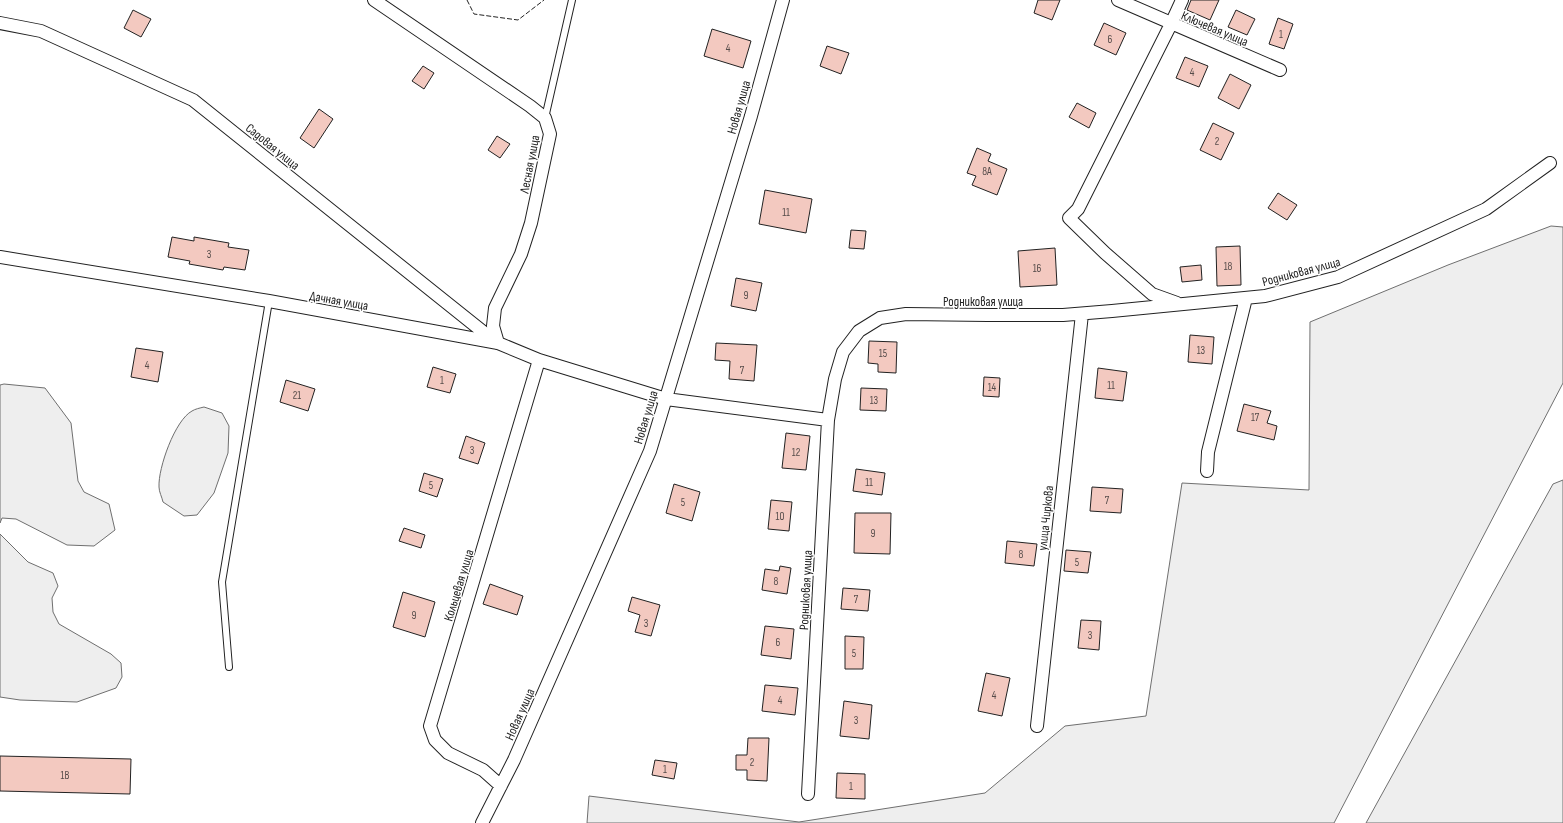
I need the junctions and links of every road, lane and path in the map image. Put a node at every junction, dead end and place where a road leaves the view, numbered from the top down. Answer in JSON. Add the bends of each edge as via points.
{"nodes":[{"id":1,"x":374,"y":0,"type":"edge"},
{"id":2,"x":572,"y":0,"type":"edge"},
{"id":3,"x":782,"y":0,"type":"edge"},
{"id":4,"x":1118,"y":0,"type":"edge"},
{"id":5,"x":1182,"y":0,"type":"edge"},
{"id":6,"x":0,"y":23,"type":"edge"},
{"id":7,"x":1171,"y":24,"type":"junction"},
{"id":8,"x":1280,"y":70,"type":"dead end"},
{"id":9,"x":545,"y":118,"type":"junction"},
{"id":10,"x":1550,"y":163,"type":"dead end"},
{"id":11,"x":0,"y":257,"type":"edge"},
{"id":12,"x":1246,"y":298,"type":"junction"},
{"id":13,"x":269,"y":302,"type":"junction"},
{"id":14,"x":1180,"y":304,"type":"junction"},
{"id":15,"x":1082,"y":314,"type":"junction"},
{"id":16,"x":498,"y":343,"type":"junction"},
{"id":17,"x":539,"y":360,"type":"junction"},
{"id":18,"x":666,"y":399,"type":"junction"},
{"id":19,"x":828,"y":420,"type":"junction"},
{"id":20,"x":1207,"y":471,"type":"dead end"},
{"id":21,"x":229,"y":667,"type":"dead end"},
{"id":22,"x":1037,"y":726,"type":"dead end"},
{"id":23,"x":501,"y":786,"type":"junction"},
{"id":24,"x":808,"y":794,"type":"dead end"},
{"id":25,"x":482,"y":823,"type":"edge"}],
"edges":[{"from":1,"to":9,"type":"street","name":"Лесная улица"},
{"from":2,"to":9,"type":"lane"},
{"from":3,"to":18,"type":"street","name":"Новая улица","via":[[751,116]]},
{"from":4,"to":7,"type":"street","name":"Ключевая улица"},
{"from":5,"to":7,"type":"street"},
{"from":6,"to":16,"type":"street","name":"Садовая улица","via":[[42,31],[193,100]]},
{"from":7,"to":8,"type":"street","name":"Ключевая улица"},
{"from":7,"to":14,"type":"street","via":[[1078,209],[1069,218],[1152,294]]},
{"from":9,"to":16,"type":"street","name":"Лесная улица","via":[[550,134],[531,223],[521,254],[495,308],[493,326]]},
{"from":10,"to":12,"type":"street","name":"Родниковая улица","via":[[1486,209],[1338,278],[1265,296]]},
{"from":11,"to":13,"type":"street","name":"Дачная улица"},
{"from":12,"to":14,"type":"street","name":"Родниковая улица"},
{"from":12,"to":20,"type":"street","via":[[1208,452]]},
{"from":13,"to":16,"type":"street","name":"Дачная улица"},
{"from":13,"to":21,"type":"lane","via":[[222,582]]},
{"from":14,"to":15,"type":"street","name":"Родниковая улица"},
{"from":15,"to":19,"type":"street","name":"Родниковая улица","via":[[906,314],[880,318],[859,331],[843,352]]},
{"from":15,"to":22,"type":"street","name":"улица Чиркова"},
{"from":16,"to":17,"type":"street","name":"Дачная улица"},
{"from":17,"to":18,"type":"street","name":"Дачная улица"},
{"from":17,"to":23,"type":"street","name":"Кольцевая улица","via":[[430,726],[435,740],[448,753],[483,770]]},
{"from":18,"to":19,"type":"street","name":"Дачная улица"},
{"from":18,"to":23,"type":"street","name":"Новая улица","via":[[650,451]]},
{"from":19,"to":24,"type":"street","name":"Родниковая улица"},
{"from":23,"to":25,"type":"street","name":"Новая улица"}]}
